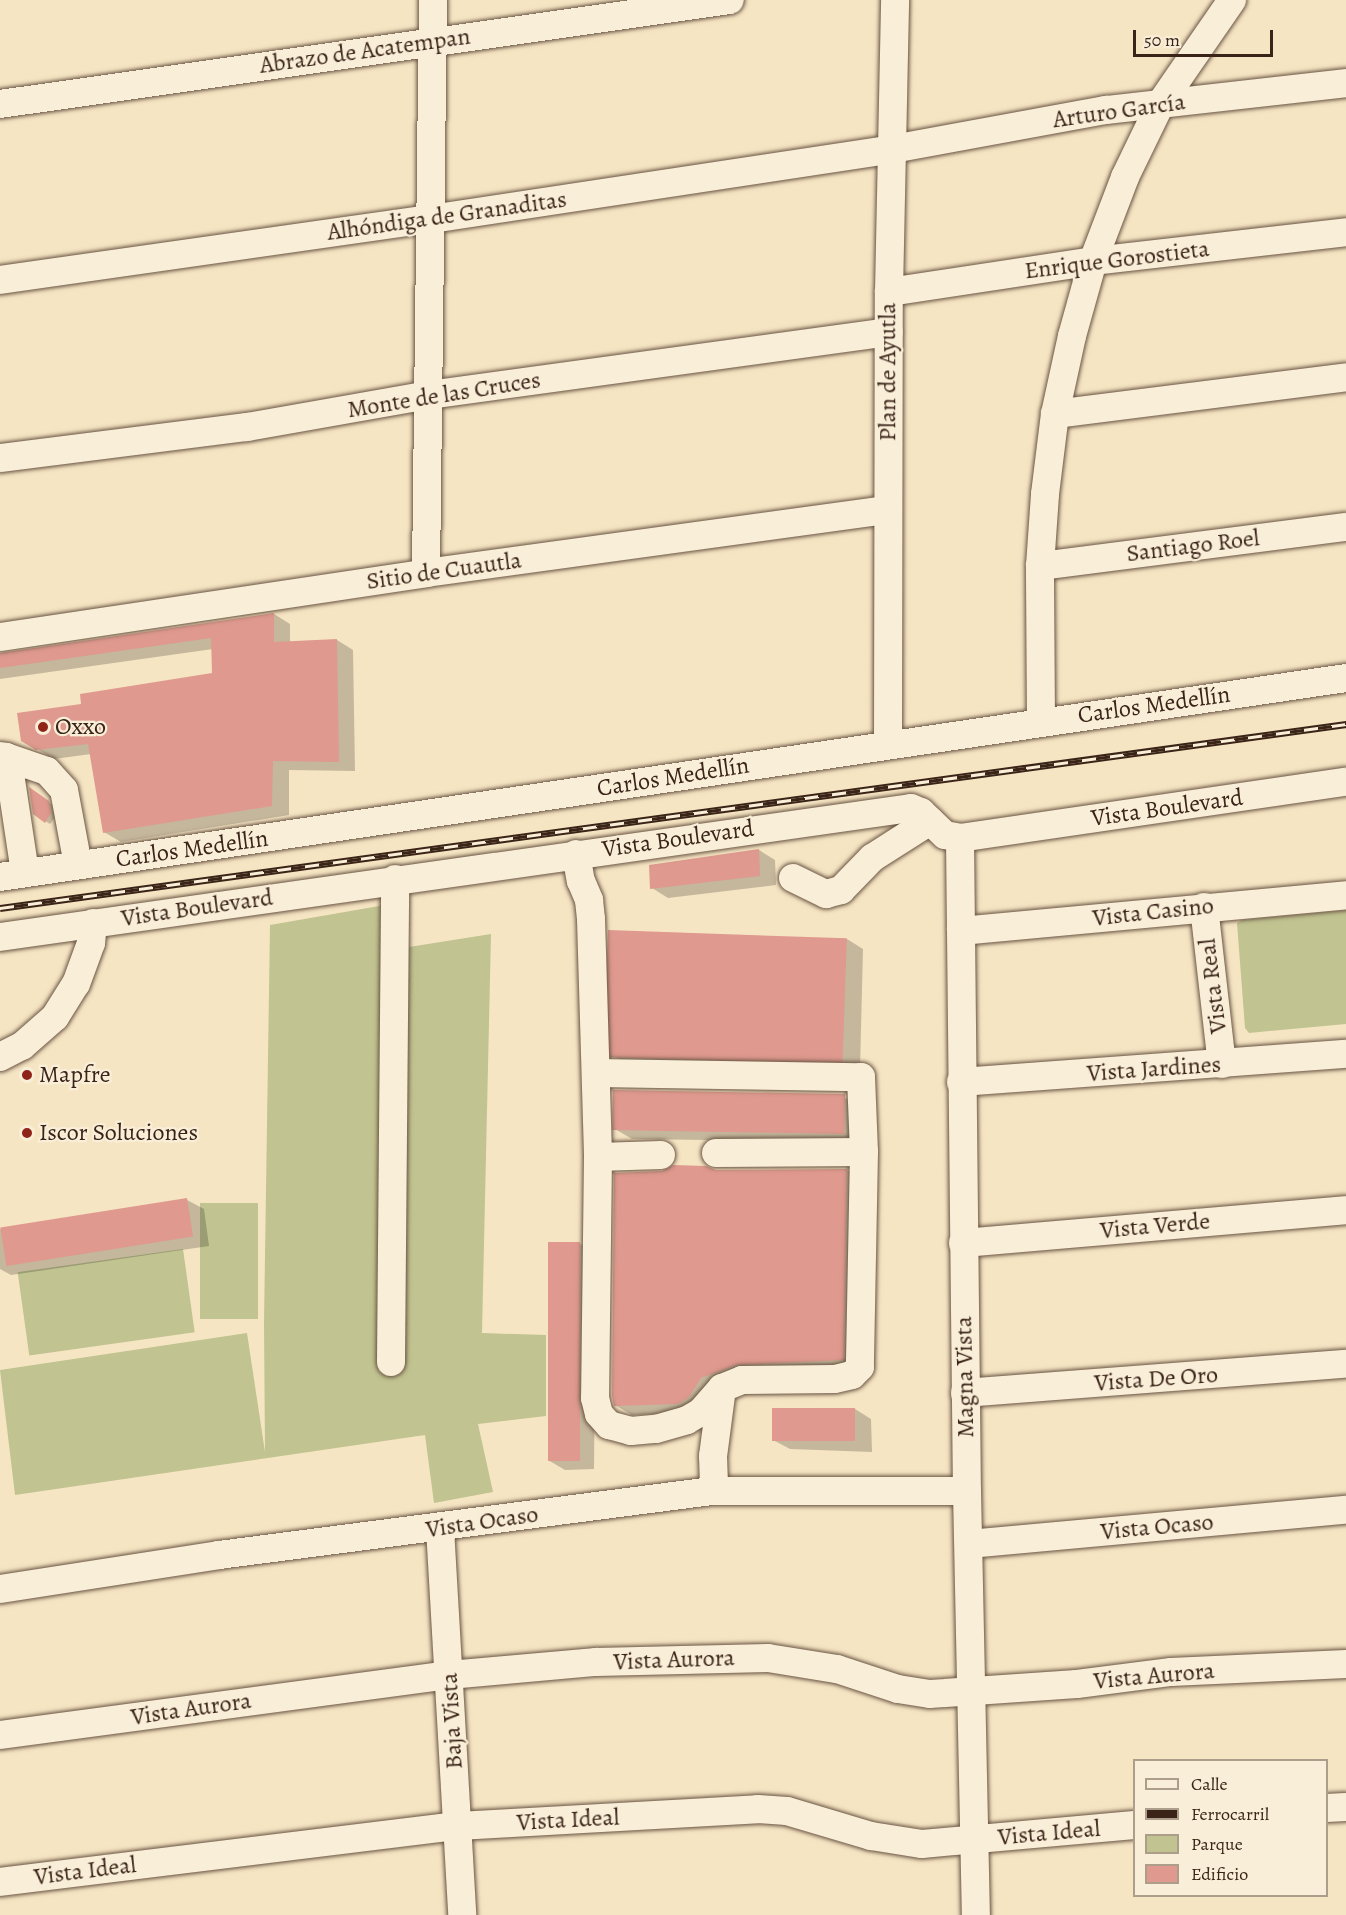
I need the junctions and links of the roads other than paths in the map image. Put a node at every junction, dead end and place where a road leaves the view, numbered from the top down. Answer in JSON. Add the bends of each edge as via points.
{"nodes":[{"id":1,"x":433,"y":0,"type":"edge"},
{"id":2,"x":730,"y":0,"type":"edge"},
{"id":3,"x":895,"y":0,"type":"edge"},
{"id":4,"x":1232,"y":0,"type":"edge"},
{"id":5,"x":433,"y":41,"type":"junction"},
{"id":6,"x":1346,"y":83,"type":"edge"},
{"id":7,"x":1161,"y":103,"type":"junction"},
{"id":8,"x":0,"y":104,"type":"edge"},
{"id":9,"x":893,"y":149,"type":"junction"},
{"id":10,"x":431,"y":219,"type":"junction"},
{"id":11,"x":1346,"y":232,"type":"edge"},
{"id":12,"x":1093,"y":261,"type":"junction"},
{"id":13,"x":0,"y":279,"type":"edge"},
{"id":14,"x":889,"y":292,"type":"junction"},
{"id":15,"x":889,"y":332,"type":"junction"},
{"id":16,"x":1346,"y":377,"type":"edge"},
{"id":17,"x":429,"y":395,"type":"junction"},
{"id":18,"x":1055,"y":414,"type":"junction"},
{"id":19,"x":0,"y":458,"type":"edge"},
{"id":20,"x":888,"y":510,"type":"junction"},
{"id":21,"x":1346,"y":527,"type":"edge"},
{"id":22,"x":1040,"y":566,"type":"junction"},
{"id":23,"x":426,"y":573,"type":"junction"},
{"id":24,"x":0,"y":638,"type":"edge"},
{"id":25,"x":1346,"y":678,"type":"edge"},
{"id":26,"x":1041,"y":721,"type":"junction"},
{"id":27,"x":888,"y":744,"type":"junction"},
{"id":28,"x":3,"y":757,"type":"edge"},
{"id":29,"x":1346,"y":782,"type":"edge"},
{"id":30,"x":7,"y":803,"type":"edge"},
{"id":31,"x":930,"y":821,"type":"junction"},
{"id":32,"x":960,"y":838,"type":"junction"},
{"id":33,"x":576,"y":854,"type":"junction"},
{"id":34,"x":78,"y":865,"type":"junction"},
{"id":35,"x":12,"y":875,"type":"edge"},
{"id":36,"x":793,"y":878,"type":"dead end"},
{"id":37,"x":394,"y":879,"type":"junction"},
{"id":38,"x":1346,"y":895,"type":"edge"},
{"id":39,"x":1204,"y":907,"type":"junction"},
{"id":40,"x":93,"y":923,"type":"junction"},
{"id":41,"x":961,"y":932,"type":"junction"},
{"id":42,"x":0,"y":937,"type":"edge"},
{"id":43,"x":1346,"y":1054,"type":"edge"},
{"id":44,"x":0,"y":1057,"type":"edge"},
{"id":45,"x":1222,"y":1064,"type":"junction"},
{"id":46,"x":596,"y":1073,"type":"junction"},
{"id":47,"x":961,"y":1082,"type":"junction"},
{"id":48,"x":864,"y":1152,"type":"junction"},
{"id":49,"x":716,"y":1153,"type":"dead end"},
{"id":50,"x":661,"y":1155,"type":"dead end"},
{"id":51,"x":598,"y":1157,"type":"junction"},
{"id":52,"x":1346,"y":1210,"type":"edge"},
{"id":53,"x":963,"y":1243,"type":"junction"},
{"id":54,"x":391,"y":1362,"type":"dead end"},
{"id":55,"x":1346,"y":1364,"type":"edge"},
{"id":56,"x":723,"y":1388,"type":"junction"},
{"id":57,"x":965,"y":1392,"type":"junction"},
{"id":58,"x":714,"y":1491,"type":"junction"},
{"id":59,"x":967,"y":1491,"type":"junction"},
{"id":60,"x":1346,"y":1510,"type":"edge"},
{"id":61,"x":440,"y":1528,"type":"junction"},
{"id":62,"x":969,"y":1544,"type":"junction"},
{"id":63,"x":0,"y":1589,"type":"edge"},
{"id":64,"x":1346,"y":1664,"type":"edge"},
{"id":65,"x":449,"y":1675,"type":"junction"},
{"id":66,"x":972,"y":1692,"type":"junction"},
{"id":67,"x":0,"y":1735,"type":"edge"},
{"id":68,"x":1346,"y":1807,"type":"edge"},
{"id":69,"x":1328,"y":1808,"type":"edge"},
{"id":70,"x":1133,"y":1825,"type":"edge"},
{"id":71,"x":458,"y":1826,"type":"junction"},
{"id":72,"x":973,"y":1839,"type":"junction"},
{"id":73,"x":0,"y":1882,"type":"edge"},
{"id":74,"x":462,"y":1915,"type":"edge"},
{"id":75,"x":976,"y":1915,"type":"edge"}],
"edges":[{"from":1,"to":5,"type":"street"},
{"from":2,"to":5,"type":"street","name":"Abrazo de Acatempan"},
{"from":3,"to":9,"type":"street","name":"Plan de Ayutla"},
{"from":4,"to":7,"type":"street"},
{"from":5,"to":8,"type":"street","name":"Abrazo de Acatempan"},
{"from":5,"to":10,"type":"street"},
{"from":6,"to":7,"type":"street","name":"Arturo García"},
{"from":7,"to":9,"type":"street","name":"Arturo García"},
{"from":7,"to":12,"type":"street","via":[[1125,177]]},
{"from":9,"to":10,"type":"street","name":"Alhóndiga de Granaditas"},
{"from":9,"to":14,"type":"street","name":"Plan de Ayutla"},
{"from":10,"to":13,"type":"street","name":"Alhóndiga de Granaditas"},
{"from":10,"to":17,"type":"street"},
{"from":11,"to":12,"type":"street","name":"Enrique Gorostieta"},
{"from":12,"to":14,"type":"street","name":"Enrique Gorostieta"},
{"from":12,"to":18,"type":"street"},
{"from":14,"to":15,"type":"street","name":"Plan de Ayutla"},
{"from":15,"to":17,"type":"street","name":"Monte de las Cruces"},
{"from":15,"to":20,"type":"street","name":"Plan de Ayutla"},
{"from":16,"to":18,"type":"street"},
{"from":17,"to":19,"type":"street","name":"Monte de las Cruces","via":[[247,427]]},
{"from":17,"to":23,"type":"street"},
{"from":18,"to":22,"type":"street","via":[[1044,494]]},
{"from":20,"to":23,"type":"street","name":"Sitio de Cuautla"},
{"from":20,"to":27,"type":"street","name":"Plan de Ayutla"},
{"from":21,"to":22,"type":"street","name":"Santiago Roel"},
{"from":22,"to":26,"type":"street"},
{"from":23,"to":24,"type":"street","name":"Sitio de Cuautla"},
{"from":25,"to":26,"type":"street","name":"Carlos Medellín"},
{"from":26,"to":27,"type":"street","name":"Carlos Medellín"},
{"from":27,"to":34,"type":"street","name":"Carlos Medellín"},
{"from":28,"to":30,"type":"street"},
{"from":28,"to":34,"type":"street","via":[[47,771],[64,790]]},
{"from":29,"to":32,"type":"street","name":"Vista Boulevard"},
{"from":30,"to":35,"type":"street"},
{"from":31,"to":32,"type":"street","name":"Vista Boulevard","via":[[945,836]]},
{"from":31,"to":33,"type":"street","name":"Vista Boulevard","via":[[911,807]]},
{"from":31,"to":36,"type":"street","via":[[872,858],[841,890],[826,894]]},
{"from":32,"to":41,"type":"street","name":"Magna Vista"},
{"from":33,"to":37,"type":"street","name":"Vista Boulevard"},
{"from":33,"to":46,"type":"street","via":[[590,907]]},
{"from":34,"to":35,"type":"street","name":"Carlos Medellín"},
{"from":37,"to":40,"type":"street","name":"Vista Boulevard"},
{"from":37,"to":54,"type":"street"},
{"from":38,"to":39,"type":"street","name":"Vista Casino"},
{"from":39,"to":41,"type":"street","name":"Vista Casino"},
{"from":39,"to":45,"type":"street","name":"Vista Real"},
{"from":40,"to":42,"type":"street","name":"Vista Boulevard"},
{"from":40,"to":44,"type":"street","via":[[91,943],[76,984],[55,1017],[22,1046]]},
{"from":41,"to":47,"type":"street","name":"Magna Vista"},
{"from":43,"to":45,"type":"street","name":"Vista Jardines"},
{"from":45,"to":47,"type":"street","name":"Vista Jardines"},
{"from":46,"to":48,"type":"street","via":[[861,1077]]},
{"from":46,"to":51,"type":"street"},
{"from":47,"to":53,"type":"street","name":"Magna Vista"},
{"from":48,"to":49,"type":"street"},
{"from":48,"to":56,"type":"street","via":[[860,1367],[852,1375],[834,1378],[742,1380]]},
{"from":50,"to":51,"type":"street"},
{"from":51,"to":56,"type":"street","via":[[595,1398],[599,1414],[609,1425],[631,1431],[656,1429],[701,1412]]},
{"from":52,"to":53,"type":"street","name":"Vista Verde"},
{"from":53,"to":57,"type":"street","name":"Magna Vista"},
{"from":55,"to":57,"type":"street","name":"Vista De Oro"},
{"from":56,"to":58,"type":"street","via":[[713,1456]]},
{"from":57,"to":59,"type":"street","name":"Magna Vista"},
{"from":58,"to":59,"type":"street","name":"Vista Ocaso"},
{"from":58,"to":61,"type":"street","name":"Vista Ocaso"},
{"from":59,"to":62,"type":"street","name":"Magna Vista"},
{"from":60,"to":62,"type":"street","name":"Vista Ocaso"},
{"from":61,"to":63,"type":"street","name":"Vista Ocaso","via":[[219,1555]]},
{"from":61,"to":65,"type":"street","name":"Baja Vista"},
{"from":62,"to":66,"type":"street","name":"Magna Vista"},
{"from":64,"to":66,"type":"street","name":"Vista Aurora","via":[[1171,1672]]},
{"from":65,"to":66,"type":"street","name":"Vista Aurora","via":[[596,1662],[768,1658],[837,1669],[898,1689],[930,1694]]},
{"from":65,"to":67,"type":"street","name":"Vista Aurora"},
{"from":65,"to":71,"type":"street","name":"Baja Vista"},
{"from":66,"to":72,"type":"street","name":"Magna Vista"},
{"from":68,"to":69,"type":"street"},
{"from":70,"to":72,"type":"street","name":"Vista Ideal"},
{"from":71,"to":72,"type":"street","name":"Vista Ideal","via":[[758,1809],[787,1811],[897,1841],[922,1844]]},
{"from":71,"to":73,"type":"street","name":"Vista Ideal"},
{"from":71,"to":74,"type":"street","name":"Baja Vista"},
{"from":72,"to":75,"type":"street","name":"Magna Vista"}]}
